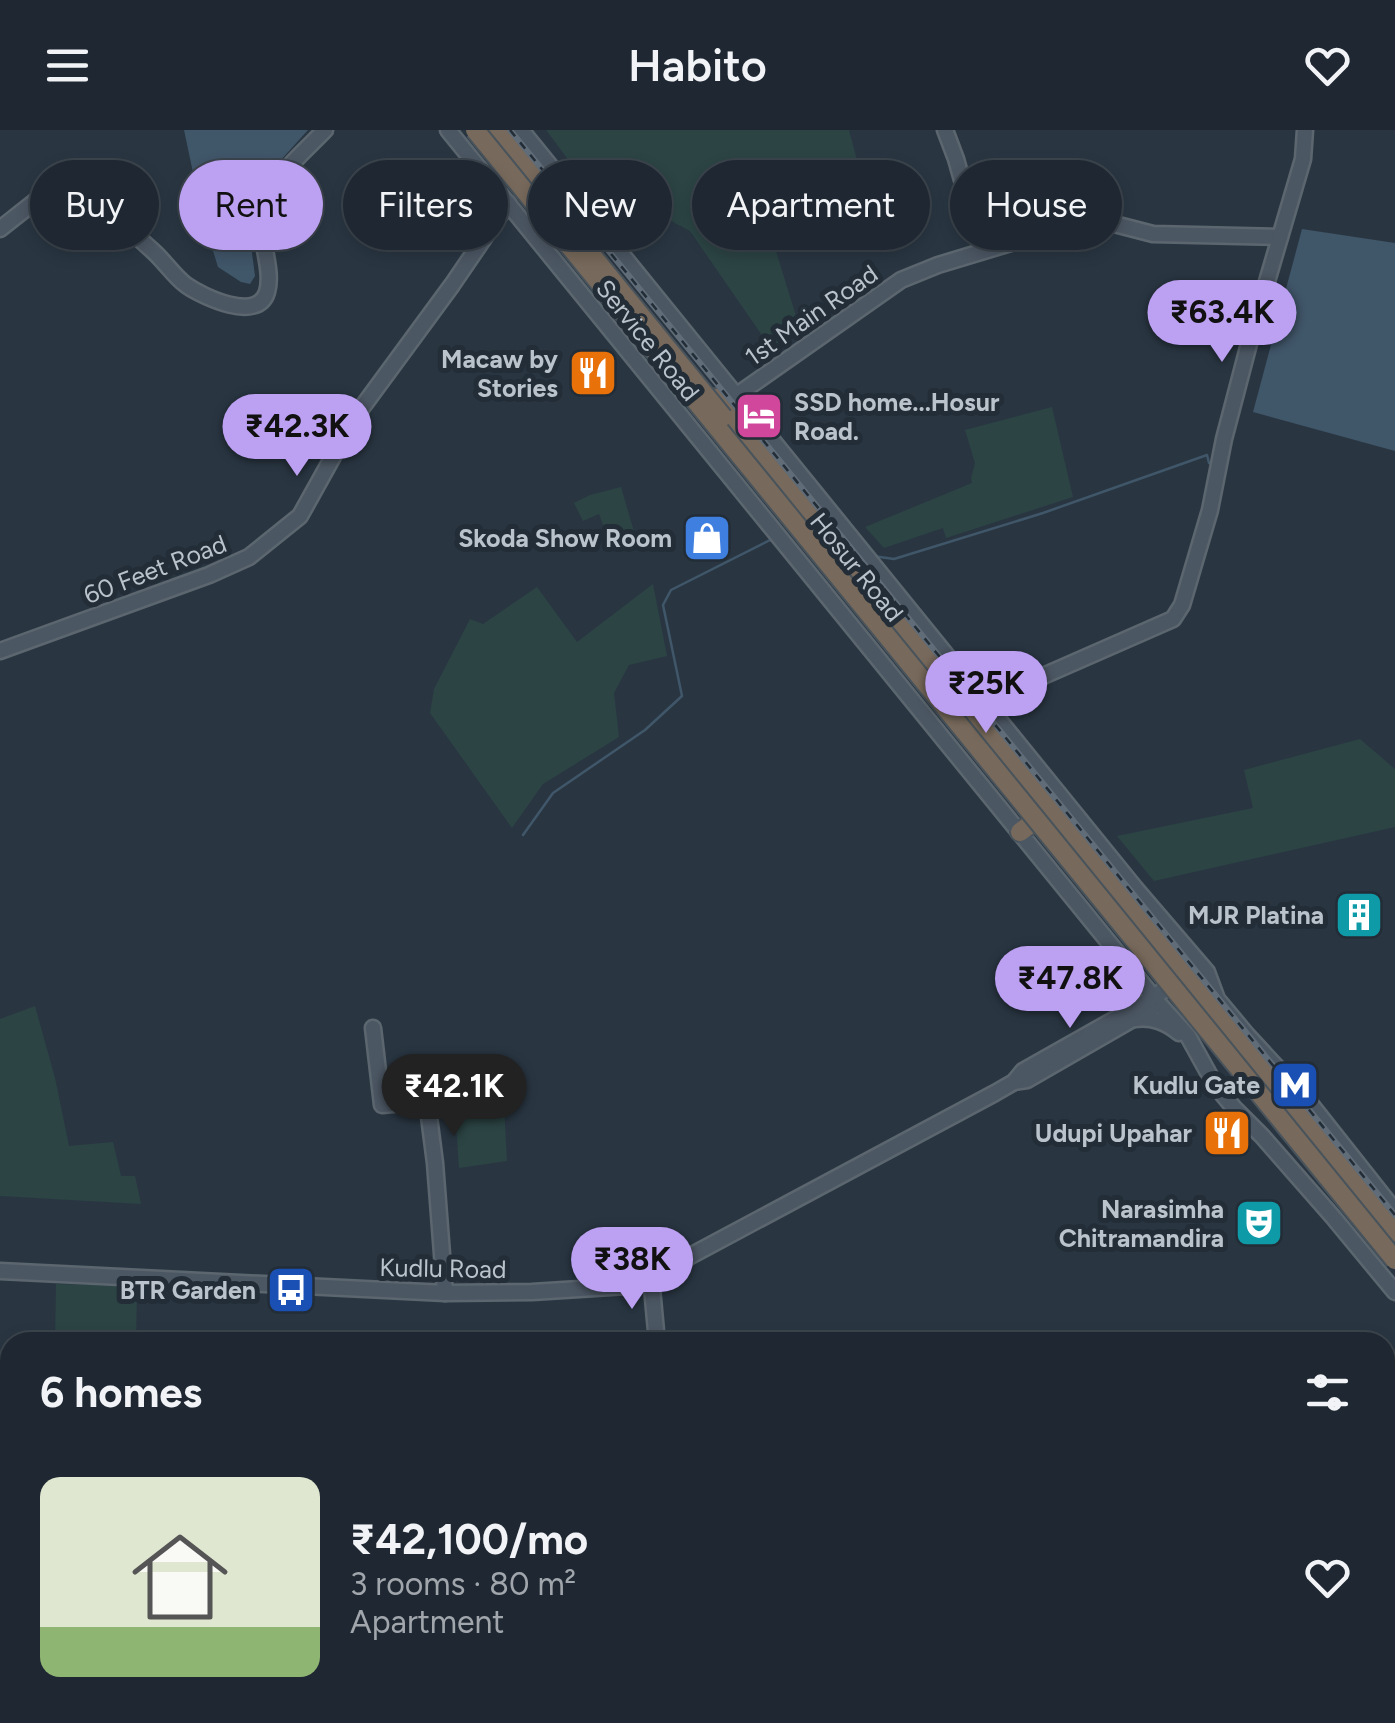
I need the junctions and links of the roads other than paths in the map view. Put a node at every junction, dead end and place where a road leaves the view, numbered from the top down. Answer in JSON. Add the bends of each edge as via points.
{"nodes":[{"id":1,"x":325,"y":130,"type":"edge"},
{"id":2,"x":448,"y":130,"type":"edge"},
{"id":3,"x":472,"y":130,"type":"edge"},
{"id":4,"x":490,"y":130,"type":"edge"},
{"id":5,"x":498,"y":130,"type":"edge"},
{"id":6,"x":521,"y":130,"type":"edge"},
{"id":7,"x":945,"y":130,"type":"edge"},
{"id":8,"x":1305,"y":130,"type":"edge"},
{"id":9,"x":473,"y":160,"type":"edge"},
{"id":10,"x":508,"y":203,"type":"edge"},
{"id":11,"x":0,"y":228,"type":"edge"},
{"id":12,"x":1280,"y":237,"type":"junction"},
{"id":13,"x":476,"y":250,"type":"edge"},
{"id":14,"x":982,"y":251,"type":"junction"},
{"id":15,"x":729,"y":400,"type":"junction"},
{"id":16,"x":0,"y":651,"type":"edge"},
{"id":17,"x":986,"y":701,"type":"junction"},
{"id":18,"x":1026,"y":827,"type":"junction"},
{"id":19,"x":1187,"y":979,"type":"junction"},
{"id":20,"x":1163,"y":996,"type":"junction"},
{"id":21,"x":1134,"y":1019,"type":"junction"},
{"id":22,"x":373,"y":1028,"type":"dead end"},
{"id":23,"x":1196,"y":1052,"type":"junction"},
{"id":24,"x":1014,"y":1082,"type":"junction"},
{"id":25,"x":1386,"y":1207,"type":"edge"},
{"id":26,"x":1395,"y":1232,"type":"edge"},
{"id":27,"x":1395,"y":1244,"type":"edge"},
{"id":28,"x":1395,"y":1260,"type":"edge"},
{"id":29,"x":1395,"y":1269,"type":"edge"},
{"id":30,"x":0,"y":1271,"type":"edge"},
{"id":31,"x":651,"y":1277,"type":"junction"},
{"id":32,"x":1395,"y":1292,"type":"edge"},
{"id":33,"x":445,"y":1293,"type":"junction"},
{"id":34,"x":656,"y":1332,"type":"edge"}],
"edges":[{"from":1,"to":11,"type":"street","via":[[267,196],[267,292],[252,307],[188,287],[66,177]]},
{"from":2,"to":9,"type":"street","name":"Service Road"},
{"from":3,"to":18,"type":"highway","name":"Hosur Road"},
{"from":3,"to":28,"type":"highway","bridge":true},
{"from":4,"to":27,"type":"highway","bridge":true},
{"from":5,"to":15,"type":"highway","name":"Hosur Road"},
{"from":6,"to":15,"type":"street","name":"Hosur Road"},
{"from":7,"to":14,"type":"street"},
{"from":8,"to":12,"type":"street"},
{"from":10,"to":18,"type":"street","name":"Service Road"},
{"from":12,"to":14,"type":"street","name":"1st Main Road","via":[[1153,234],[1096,220]]},
{"from":12,"to":17,"type":"street","via":[[1210,510],[1173,620]]},
{"from":13,"to":16,"type":"street","name":"60 Feet Road","via":[[355,417],[300,516],[248,557],[209,575]]},
{"from":14,"to":15,"type":"street","name":"1st Main Road","via":[[900,280]]},
{"from":15,"to":17,"type":"street","name":"Hosur Road"},
{"from":15,"to":19,"type":"highway","name":"Hosur Road"},
{"from":17,"to":25,"type":"street","name":"Hosur Road","via":[[1207,972],[1218,999],[1308,1101]]},
{"from":18,"to":20,"type":"highway","name":"Hosur Road"},
{"from":19,"to":20,"type":"street"},
{"from":19,"to":25,"type":"highway","name":"Hosur Road"},
{"from":20,"to":21,"type":"street","name":"Kudlu Road"},
{"from":20,"to":23,"type":"street"},
{"from":20,"to":24,"type":"street","name":"Kudlu Road","via":[[1023,1071]]},
{"from":20,"to":29,"type":"highway","name":"Hosur Road"},
{"from":21,"to":23,"type":"street","via":[[1169,1025]]},
{"from":21,"to":24,"type":"street","name":"Kudlu Road"},
{"from":22,"to":33,"type":"street","via":[[382,1104],[427,1101]]},
{"from":23,"to":32,"type":"street","via":[[1234,1108]]},
{"from":24,"to":31,"type":"street","name":"Kudlu Road"},
{"from":25,"to":26,"type":"highway","name":"Hosur Road"},
{"from":30,"to":33,"type":"street","name":"Kudlu Road"},
{"from":31,"to":33,"type":"street","name":"Kudlu Road","via":[[628,1286]]},
{"from":31,"to":34,"type":"street"}]}
